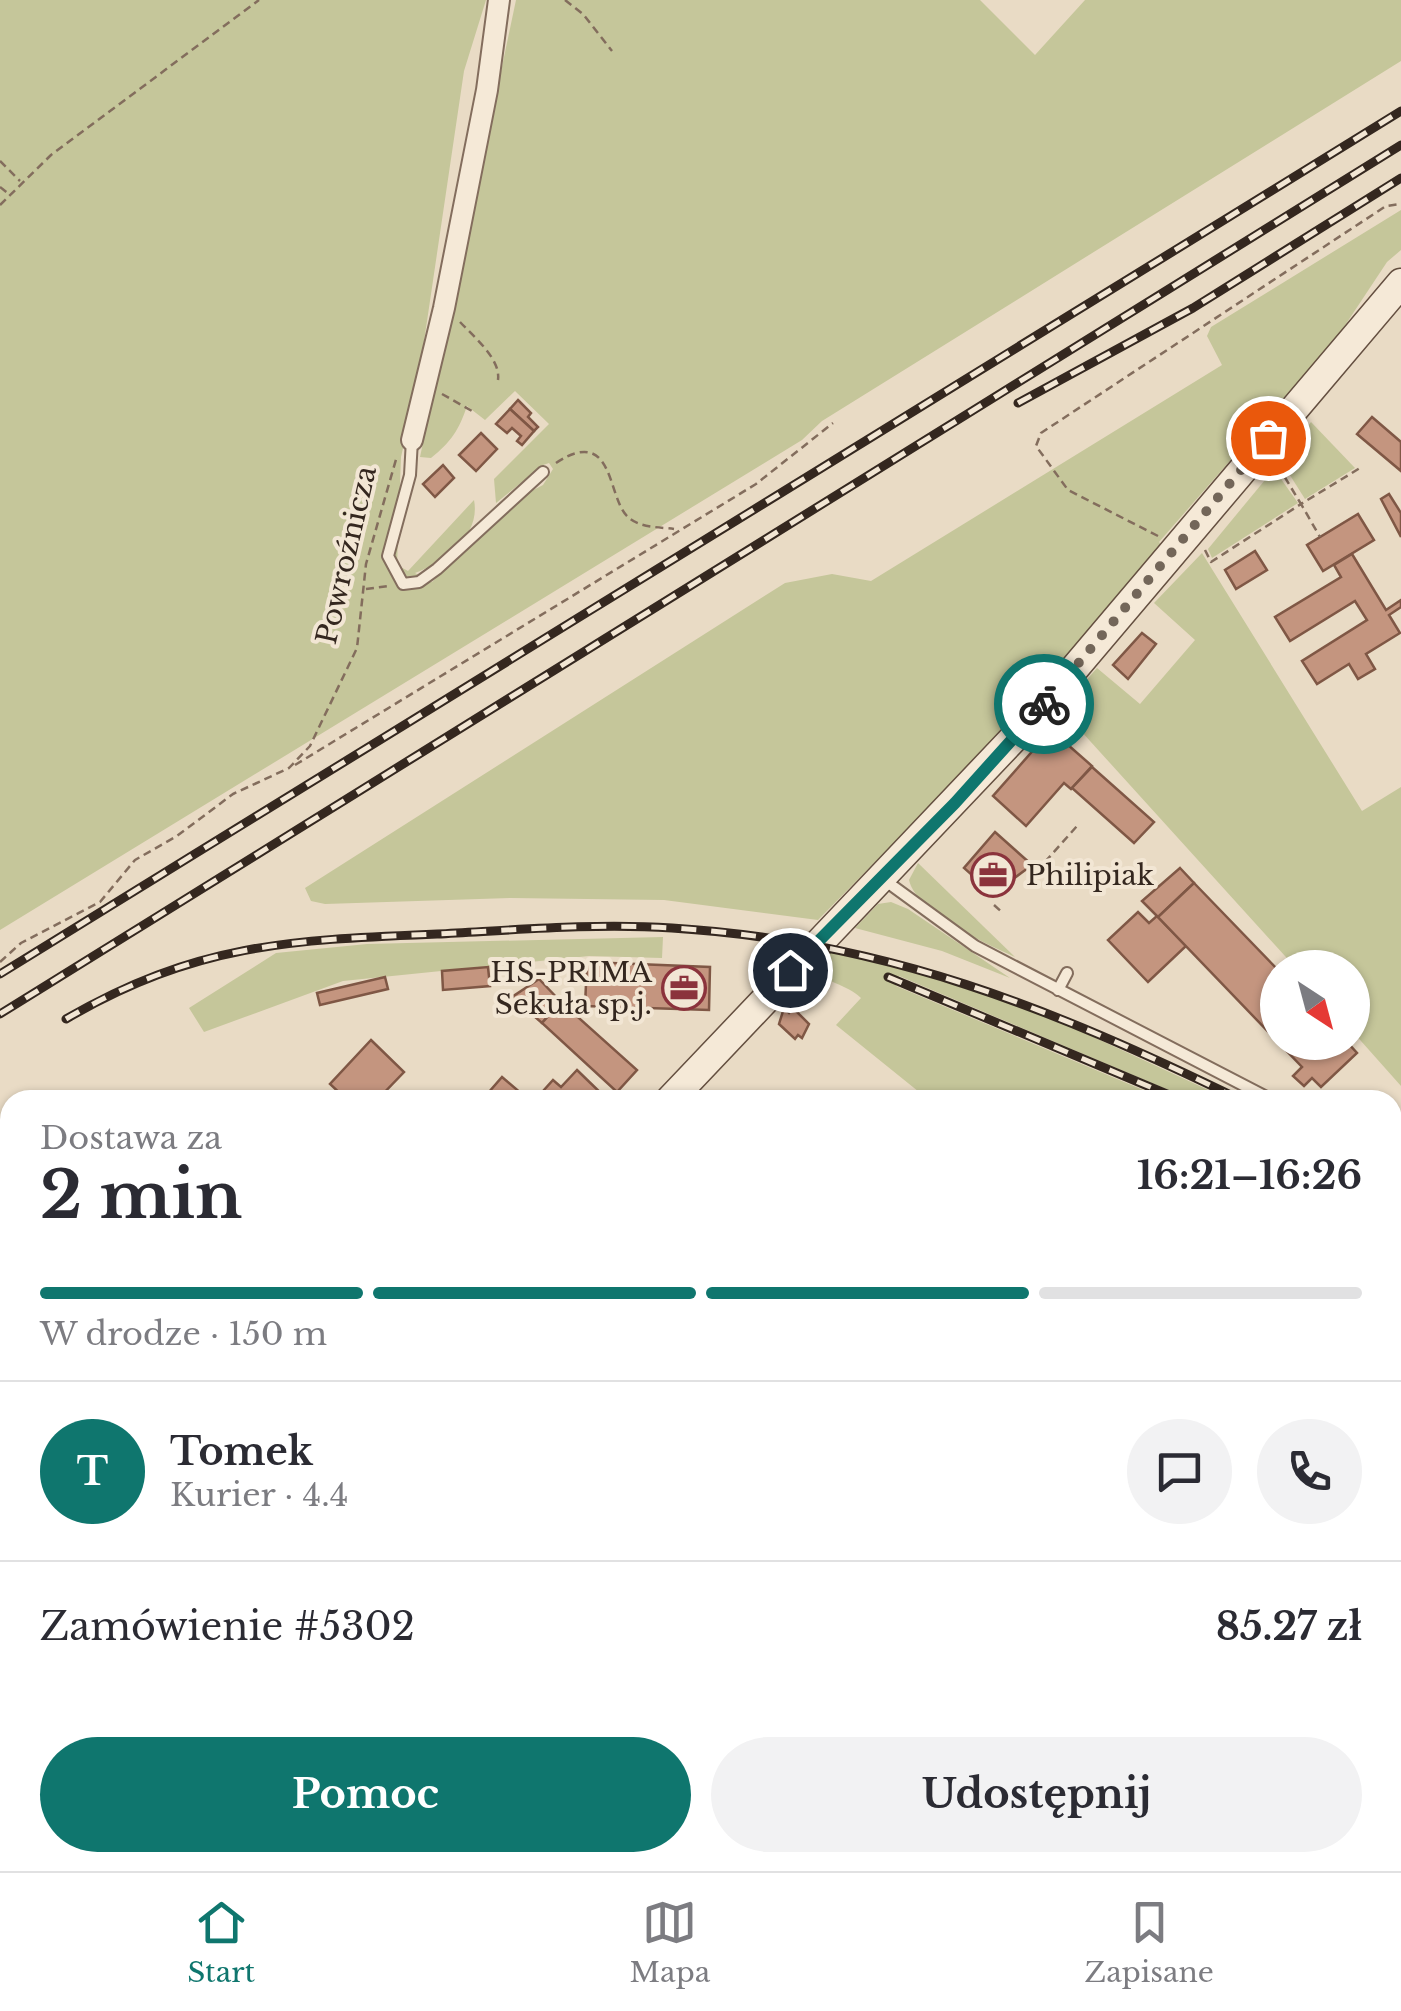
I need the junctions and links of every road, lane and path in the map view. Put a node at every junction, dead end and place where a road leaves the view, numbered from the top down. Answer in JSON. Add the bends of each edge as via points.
{"nodes":[{"id":1,"x":259,"y":0,"type":"edge"},
{"id":2,"x":498,"y":0,"type":"edge"},
{"id":3,"x":565,"y":0,"type":"edge"},
{"id":4,"x":612,"y":52,"type":"dead end"},
{"id":5,"x":0,"y":160,"type":"edge"},
{"id":6,"x":20,"y":182,"type":"junction"},
{"id":7,"x":0,"y":186,"type":"edge"},
{"id":8,"x":10,"y":194,"type":"junction"},
{"id":9,"x":1401,"y":204,"type":"edge"},
{"id":10,"x":0,"y":205,"type":"edge"},
{"id":11,"x":1401,"y":283,"type":"edge"},
{"id":12,"x":444,"y":308,"type":"junction"},
{"id":13,"x":498,"y":380,"type":"dead end"},
{"id":14,"x":426,"y":390,"type":"junction"},
{"id":15,"x":472,"y":411,"type":"dead end"},
{"id":16,"x":833,"y":423,"type":"dead end"},
{"id":17,"x":412,"y":440,"type":"junction"},
{"id":18,"x":1274,"y":460,"type":"dead end"},
{"id":19,"x":1360,"y":468,"type":"dead end"},
{"id":20,"x":543,"y":472,"type":"joint"},
{"id":21,"x":1302,"y":504,"type":"junction"},
{"id":22,"x":676,"y":530,"type":"junction"},
{"id":23,"x":1320,"y":537,"type":"dead end"},
{"id":24,"x":1180,"y":557,"type":"junction"},
{"id":25,"x":404,"y":584,"type":"junction"},
{"id":26,"x":365,"y":590,"type":"junction"},
{"id":27,"x":289,"y":768,"type":"junction"},
{"id":28,"x":1077,"y":826,"type":"dead end"},
{"id":29,"x":882,"y":878,"type":"junction"},
{"id":30,"x":1067,"y":886,"type":"dead end"},
{"id":31,"x":994,"y":905,"type":"dead end"},
{"id":32,"x":1004,"y":913,"type":"dead end"},
{"id":33,"x":0,"y":962,"type":"edge"},
{"id":34,"x":1067,"y":973,"type":"dead end"},
{"id":35,"x":1058,"y":990,"type":"junction"},
{"id":36,"x":680,"y":1090,"type":"edge"},
{"id":37,"x":1253,"y":1090,"type":"edge"}],
"edges":[{"from":1,"to":6,"type":"path"},
{"from":2,"to":12,"type":"street","via":[[488,90]]},
{"from":3,"to":4,"type":"path"},
{"from":5,"to":6,"type":"path"},
{"from":6,"to":8,"type":"path"},
{"from":7,"to":8,"type":"path"},
{"from":8,"to":10,"type":"path"},
{"from":9,"to":24,"type":"path","via":[[1386,206],[1041,434],[1036,446],[1068,490]]},
{"from":11,"to":24,"type":"main road"},
{"from":12,"to":13,"type":"path","via":[[492,358]]},
{"from":12,"to":14,"type":"street"},
{"from":14,"to":15,"type":"path"},
{"from":14,"to":17,"type":"street"},
{"from":16,"to":22,"type":"path","via":[[756,484]]},
{"from":17,"to":25,"type":"lane","via":[[388,556]]},
{"from":17,"to":26,"type":"path","name":"Powroźnicza","via":[[400,448],[390,472]]},
{"from":18,"to":21,"type":"path"},
{"from":19,"to":21,"type":"path"},
{"from":20,"to":22,"type":"path","via":[[566,456],[588,454],[612,473],[630,520]]},
{"from":20,"to":25,"type":"lane","via":[[452,557],[419,582]]},
{"from":21,"to":23,"type":"path"},
{"from":21,"to":24,"type":"path","via":[[1211,562]]},
{"from":22,"to":27,"type":"path"},
{"from":24,"to":29,"type":"main road"},
{"from":25,"to":26,"type":"path"},
{"from":26,"to":27,"type":"path","name":"Powroźnicza","via":[[357,648],[310,746]]},
{"from":27,"to":33,"type":"path","name":"Powroźnicza","via":[[233,794],[135,860],[100,902],[21,943]]},
{"from":28,"to":30,"type":"path","via":[[1045,862],[1071,880]]},
{"from":29,"to":35,"type":"lane","via":[[949,930]]},
{"from":29,"to":36,"type":"main road"},
{"from":31,"to":32,"type":"path"},
{"from":34,"to":35,"type":"lane"},
{"from":35,"to":37,"type":"lane"}]}
